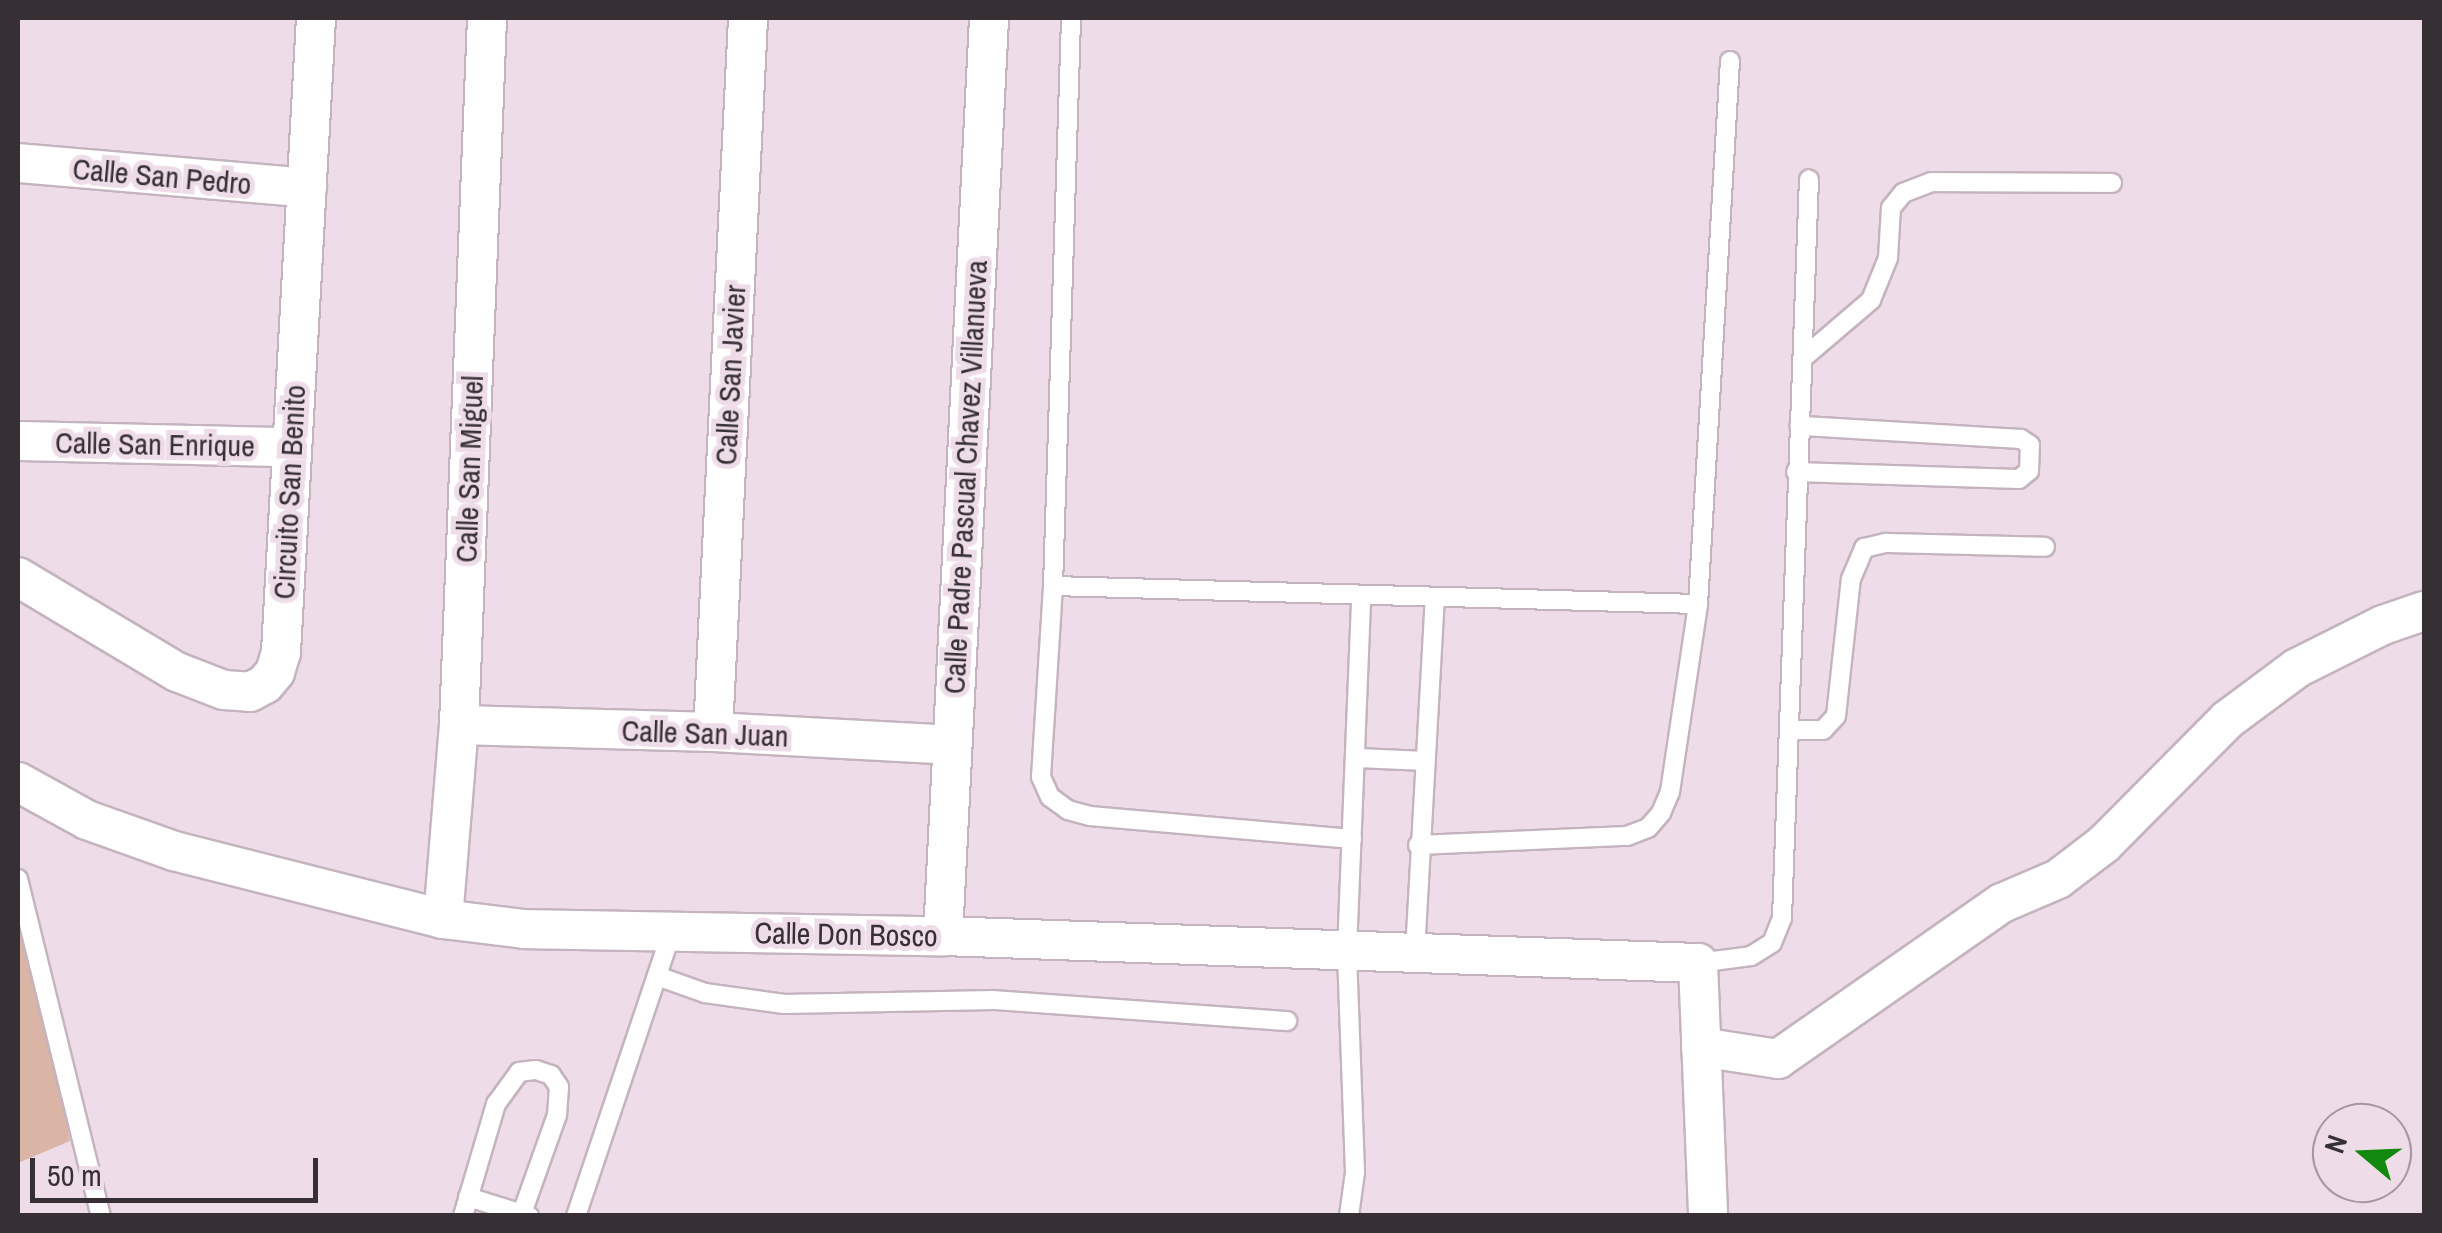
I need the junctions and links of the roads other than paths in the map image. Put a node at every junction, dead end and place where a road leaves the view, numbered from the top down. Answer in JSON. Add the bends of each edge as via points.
{"nodes":[{"id":1,"x":316,"y":18,"type":"edge"},
{"id":2,"x":487,"y":18,"type":"edge"},
{"id":3,"x":748,"y":18,"type":"edge"},
{"id":4,"x":988,"y":18,"type":"edge"},
{"id":5,"x":1071,"y":18,"type":"edge"},
{"id":6,"x":1730,"y":60,"type":"dead end"},
{"id":7,"x":18,"y":164,"type":"edge"},
{"id":8,"x":1810,"y":179,"type":"dead end"},
{"id":9,"x":2112,"y":183,"type":"dead end"},
{"id":10,"x":307,"y":188,"type":"junction"},
{"id":11,"x":1802,"y":360,"type":"junction"},
{"id":12,"x":1798,"y":426,"type":"junction"},
{"id":13,"x":18,"y":441,"type":"edge"},
{"id":14,"x":292,"y":447,"type":"junction"},
{"id":15,"x":1796,"y":472,"type":"junction"},
{"id":16,"x":2045,"y":547,"type":"dead end"},
{"id":17,"x":18,"y":577,"type":"edge"},
{"id":18,"x":1052,"y":586,"type":"junction"},
{"id":19,"x":1361,"y":597,"type":"junction"},
{"id":20,"x":1435,"y":599,"type":"junction"},
{"id":21,"x":1698,"y":604,"type":"junction"},
{"id":22,"x":2424,"y":611,"type":"edge"},
{"id":23,"x":459,"y":725,"type":"junction"},
{"id":24,"x":1788,"y":730,"type":"junction"},
{"id":25,"x":713,"y":732,"type":"junction"},
{"id":26,"x":951,"y":745,"type":"junction"},
{"id":27,"x":1355,"y":758,"type":"junction"},
{"id":28,"x":1424,"y":761,"type":"junction"},
{"id":29,"x":18,"y":782,"type":"edge"},
{"id":30,"x":1352,"y":839,"type":"junction"},
{"id":31,"x":1418,"y":845,"type":"junction"},
{"id":32,"x":18,"y":878,"type":"edge"},
{"id":33,"x":443,"y":919,"type":"junction"},
{"id":34,"x":672,"y":931,"type":"junction"},
{"id":35,"x":943,"y":936,"type":"junction"},
{"id":36,"x":1347,"y":951,"type":"junction"},
{"id":37,"x":1415,"y":953,"type":"junction"},
{"id":38,"x":1698,"y":963,"type":"junction"},
{"id":39,"x":657,"y":976,"type":"junction"},
{"id":40,"x":1287,"y":1021,"type":"dead end"},
{"id":41,"x":1702,"y":1048,"type":"junction"},
{"id":42,"x":468,"y":1196,"type":"junction"},
{"id":43,"x":524,"y":1215,"type":"edge"},
{"id":44,"x":101,"y":1216,"type":"edge"},
{"id":45,"x":463,"y":1216,"type":"edge"},
{"id":46,"x":576,"y":1216,"type":"edge"},
{"id":47,"x":1349,"y":1216,"type":"edge"},
{"id":48,"x":1708,"y":1216,"type":"edge"}],
"edges":[{"from":1,"to":10,"type":"street","name":"Circuito San Benito"},
{"from":2,"to":23,"type":"street","name":"Calle San Miguel"},
{"from":3,"to":25,"type":"street","name":"Calle San Javier"},
{"from":4,"to":26,"type":"street","name":"Calle Padre Pascual Chavez Villanueva"},
{"from":5,"to":18,"type":"lane"},
{"from":6,"to":21,"type":"lane"},
{"from":7,"to":10,"type":"street","name":"Calle San Pedro"},
{"from":8,"to":11,"type":"lane"},
{"from":9,"to":11,"type":"lane","via":[[1931,182],[1903,192],[1891,208],[1888,258],[1870,300]]},
{"from":10,"to":14,"type":"street","name":"Circuito San Benito"},
{"from":11,"to":12,"type":"lane"},
{"from":12,"to":15,"type":"lane"},
{"from":12,"to":15,"type":"lane","via":[[2021,439],[2030,445],[2029,471],[2018,479]]},
{"from":13,"to":14,"type":"street","name":"Calle San Enrique"},
{"from":14,"to":17,"type":"street","name":"Circuito San Benito","via":[[280,652],[266,684],[250,692],[177,672]]},
{"from":15,"to":24,"type":"lane"},
{"from":16,"to":24,"type":"lane","via":[[1864,548],[1850,579],[1836,716],[1823,730]]},
{"from":18,"to":19,"type":"lane"},
{"from":18,"to":30,"type":"lane","via":[[1041,777],[1050,797],[1090,816]]},
{"from":19,"to":20,"type":"lane"},
{"from":19,"to":27,"type":"lane"},
{"from":20,"to":21,"type":"lane"},
{"from":20,"to":28,"type":"lane"},
{"from":21,"to":31,"type":"lane","via":[[1670,792],[1648,828],[1627,836]]},
{"from":22,"to":41,"type":"street","via":[[2297,668],[2228,720],[2089,856],[2058,879],[2002,903],[1778,1059]]},
{"from":23,"to":25,"type":"street","name":"Calle San Juan"},
{"from":23,"to":33,"type":"street","name":"Calle San Miguel"},
{"from":24,"to":38,"type":"lane","via":[[1782,918],[1772,943],[1751,956]]},
{"from":25,"to":26,"type":"street","name":"Calle San Juan"},
{"from":26,"to":35,"type":"street","name":"Calle Padre Pascual Chavez Villanueva"},
{"from":27,"to":28,"type":"lane"},
{"from":27,"to":30,"type":"lane"},
{"from":28,"to":31,"type":"lane"},
{"from":29,"to":33,"type":"street","name":"Calle Don Bosco","via":[[87,820],[174,851]]},
{"from":30,"to":36,"type":"lane"},
{"from":31,"to":37,"type":"lane"},
{"from":32,"to":44,"type":"lane"},
{"from":33,"to":34,"type":"street","name":"Calle Don Bosco","via":[[524,929]]},
{"from":34,"to":35,"type":"street","name":"Calle Don Bosco"},
{"from":34,"to":39,"type":"lane"},
{"from":35,"to":36,"type":"street","name":"Calle Don Bosco"},
{"from":36,"to":37,"type":"street","name":"Calle Don Bosco"},
{"from":36,"to":47,"type":"lane","via":[[1356,1172]]},
{"from":37,"to":38,"type":"street","name":"Calle Don Bosco"},
{"from":38,"to":41,"type":"street"},
{"from":39,"to":40,"type":"lane","via":[[705,993],[784,1004],[994,1000]]},
{"from":39,"to":46,"type":"lane"},
{"from":41,"to":48,"type":"street"},
{"from":42,"to":43,"type":"lane"},
{"from":42,"to":43,"type":"lane","via":[[506,1084],[519,1072],[536,1070],[559,1088]]},
{"from":42,"to":45,"type":"lane"}]}
